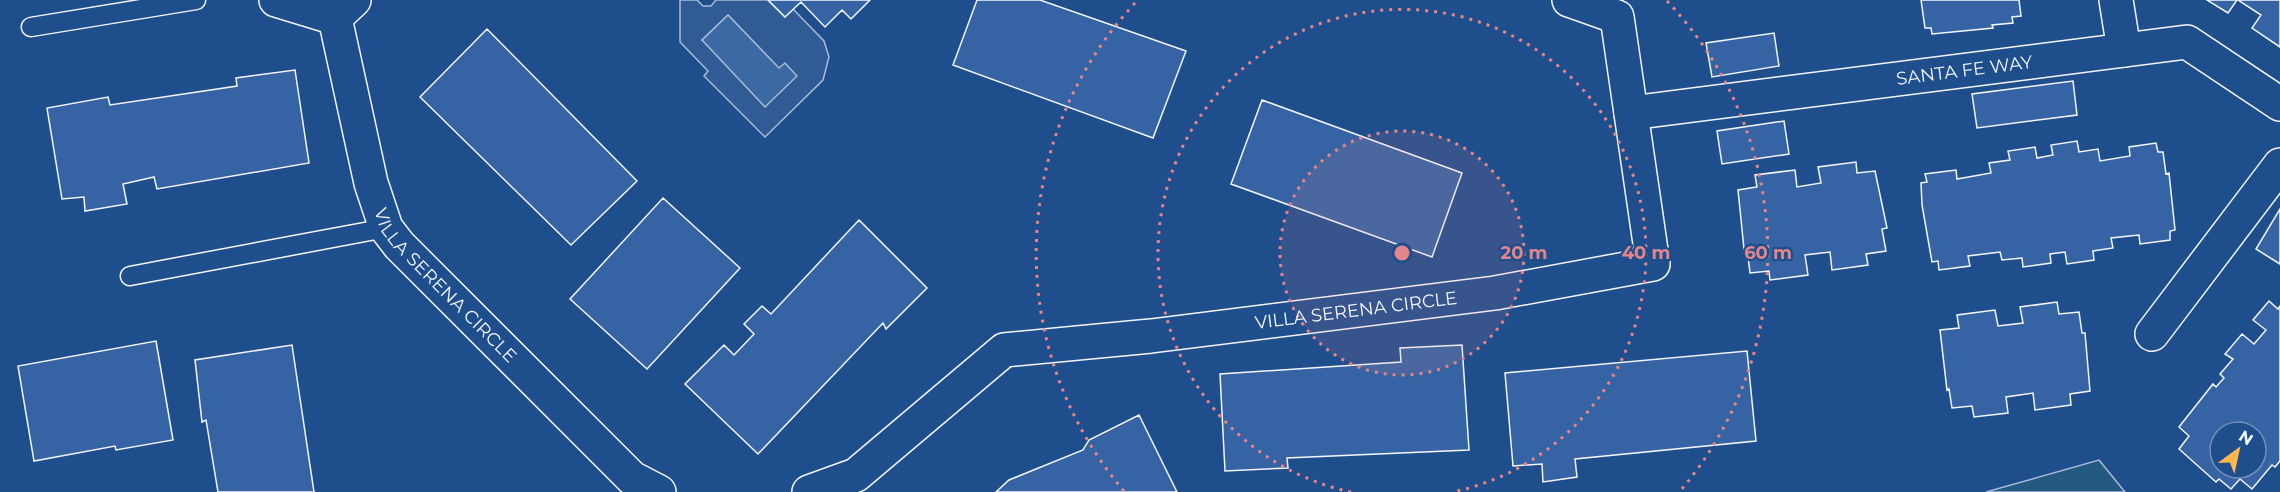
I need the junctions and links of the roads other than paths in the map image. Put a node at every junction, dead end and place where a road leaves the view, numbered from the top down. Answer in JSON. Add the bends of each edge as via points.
{"nodes":[{"id":1,"x":196,"y":0,"type":"edge"},
{"id":2,"x":276,"y":0,"type":"edge"},
{"id":3,"x":1569,"y":0,"type":"edge"},
{"id":4,"x":2116,"y":0,"type":"edge"},
{"id":5,"x":344,"y":9,"type":"edge"},
{"id":6,"x":31,"y":27,"type":"dead end"},
{"id":7,"x":2124,"y":50,"type":"junction"},
{"id":8,"x":2280,"y":104,"type":"edge"},
{"id":9,"x":1631,"y":113,"type":"junction"},
{"id":10,"x":2280,"y":165,"type":"edge"},
{"id":11,"x":386,"y":228,"type":"junction"},
{"id":12,"x":130,"y":276,"type":"dead end"},
{"id":13,"x":2152,"y":334,"type":"dead end"},
{"id":14,"x":659,"y":492,"type":"edge"},
{"id":15,"x":809,"y":492,"type":"edge"}],
"edges":[{"from":1,"to":6,"type":"lane"},
{"from":2,"to":5,"type":"street","name":"VILLA SERENA CIRCLE"},
{"from":3,"to":9,"type":"street","name":"VILLA SERENA CIRCLE","via":[[1617,17]]},
{"from":4,"to":7,"type":"street"},
{"from":5,"to":11,"type":"street","name":"VILLA SERENA CIRCLE","via":[[371,183]]},
{"from":7,"to":8,"type":"street","name":"SANTA FE WAY","via":[[2187,42]]},
{"from":7,"to":9,"type":"street","name":"SANTA FE WAY"},
{"from":9,"to":15,"type":"street","name":"VILLA SERENA CIRCLE","via":[[1653,264],[1495,293],[1151,336],[1004,350],[856,475]]},
{"from":10,"to":13,"type":"street"},
{"from":11,"to":12,"type":"lane"},
{"from":11,"to":14,"type":"street","name":"VILLA SERENA CIRCLE","via":[[623,470]]}]}
